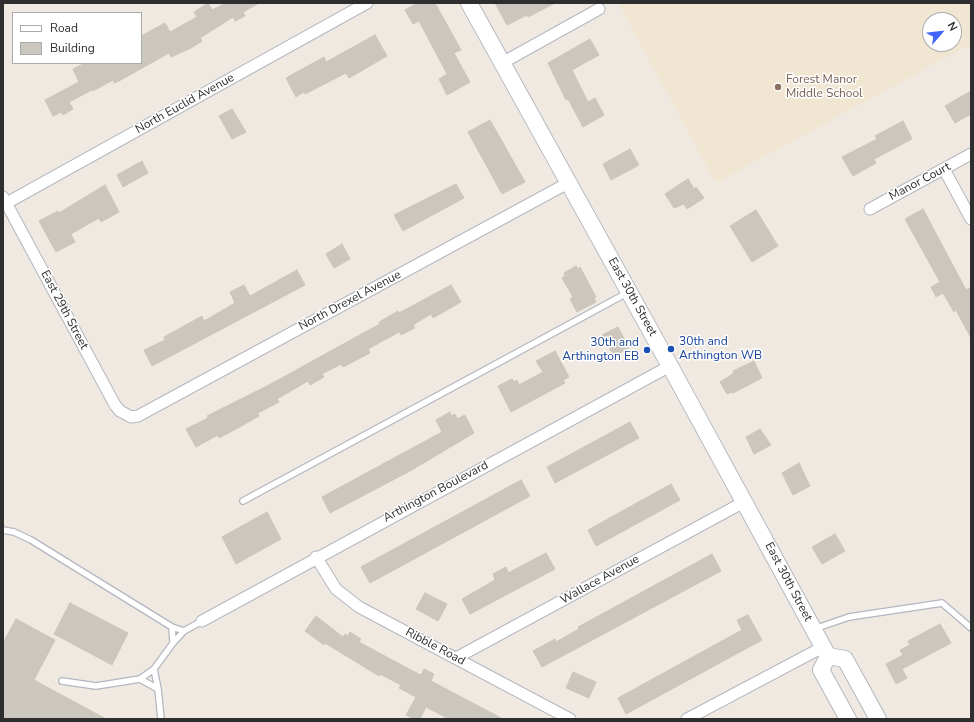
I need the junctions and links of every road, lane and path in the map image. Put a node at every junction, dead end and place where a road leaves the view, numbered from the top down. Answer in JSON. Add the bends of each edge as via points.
{"nodes":[{"id":1,"x":367,"y":3,"type":"edge"},
{"id":2,"x":469,"y":3,"type":"edge"},
{"id":3,"x":599,"y":10,"type":"dead end"},
{"id":4,"x":502,"y":63,"type":"junction"},
{"id":5,"x":971,"y":154,"type":"edge"},
{"id":6,"x":944,"y":169,"type":"junction"},
{"id":7,"x":568,"y":183,"type":"junction"},
{"id":8,"x":4,"y":202,"type":"edge"},
{"id":9,"x":870,"y":209,"type":"dead end"},
{"id":10,"x":971,"y":219,"type":"edge"},
{"id":11,"x":629,"y":291,"type":"junction"},
{"id":12,"x":670,"y":366,"type":"junction"},
{"id":13,"x":131,"y":417,"type":"joint"},
{"id":14,"x":243,"y":501,"type":"dead end"},
{"id":15,"x":744,"y":502,"type":"junction"},
{"id":16,"x":3,"y":530,"type":"edge"},
{"id":17,"x":316,"y":557,"type":"junction"},
{"id":18,"x":202,"y":621,"type":"joint"},
{"id":19,"x":172,"y":627,"type":"junction"},
{"id":20,"x":971,"y":628,"type":"edge"},
{"id":21,"x":814,"y":630,"type":"junction"},
{"id":22,"x":184,"y":631,"type":"junction"},
{"id":23,"x":173,"y":643,"type":"junction"},
{"id":24,"x":826,"y":651,"type":"junction"},
{"id":25,"x":456,"y":658,"type":"junction"},
{"id":26,"x":154,"y":668,"type":"junction"},
{"id":27,"x":140,"y":679,"type":"junction"},
{"id":28,"x":62,"y":681,"type":"dead end"},
{"id":29,"x":158,"y":689,"type":"junction"},
{"id":30,"x":161,"y":719,"type":"edge"},
{"id":31,"x":570,"y":719,"type":"edge"},
{"id":32,"x":687,"y":719,"type":"edge"},
{"id":33,"x":848,"y":719,"type":"edge"},
{"id":34,"x":878,"y":719,"type":"edge"}],
"edges":[{"from":1,"to":8,"type":"street","name":"North Euclid Avenue"},
{"from":2,"to":4,"type":"main road","name":"East 30th Street"},
{"from":3,"to":4,"type":"street"},
{"from":4,"to":7,"type":"main road","name":"East 30th Street"},
{"from":5,"to":6,"type":"street","name":"Manor Court"},
{"from":6,"to":9,"type":"street","name":"Manor Court"},
{"from":6,"to":10,"type":"street"},
{"from":7,"to":11,"type":"main road","name":"East 30th Street"},
{"from":7,"to":13,"type":"street","name":"North Drexel Avenue","via":[[138,416]]},
{"from":8,"to":13,"type":"street","name":"East 29th Street","via":[[115,405]]},
{"from":11,"to":12,"type":"main road","name":"East 30th Street"},
{"from":11,"to":14,"type":"lane"},
{"from":12,"to":15,"type":"main road","name":"East 30th Street"},
{"from":12,"to":17,"type":"street","name":"Arthington Boulevard"},
{"from":15,"to":21,"type":"main road","name":"East 30th Street"},
{"from":15,"to":25,"type":"street","name":"Wallace Avenue"},
{"from":16,"to":19,"type":"lane","via":[[31,540]]},
{"from":17,"to":18,"type":"street","name":"Arthington Boulevard"},
{"from":17,"to":25,"type":"street","name":"Ribble Road","via":[[330,581],[359,607]]},
{"from":18,"to":22,"type":"lane"},
{"from":19,"to":22,"type":"lane"},
{"from":19,"to":23,"type":"lane"},
{"from":20,"to":21,"type":"lane","via":[[942,603],[849,617]]},
{"from":21,"to":24,"type":"main road","name":"East 30th Street"},
{"from":22,"to":23,"type":"lane"},
{"from":23,"to":26,"type":"lane"},
{"from":24,"to":32,"type":"street"},
{"from":24,"to":33,"type":"main road","via":[[821,670]]},
{"from":24,"to":34,"type":"main road","via":[[845,659]]},
{"from":25,"to":31,"type":"street","name":"Ribble Road"},
{"from":26,"to":27,"type":"lane"},
{"from":26,"to":29,"type":"lane"},
{"from":27,"to":28,"type":"lane","via":[[96,686]]},
{"from":27,"to":29,"type":"lane"},
{"from":29,"to":30,"type":"lane"}]}
